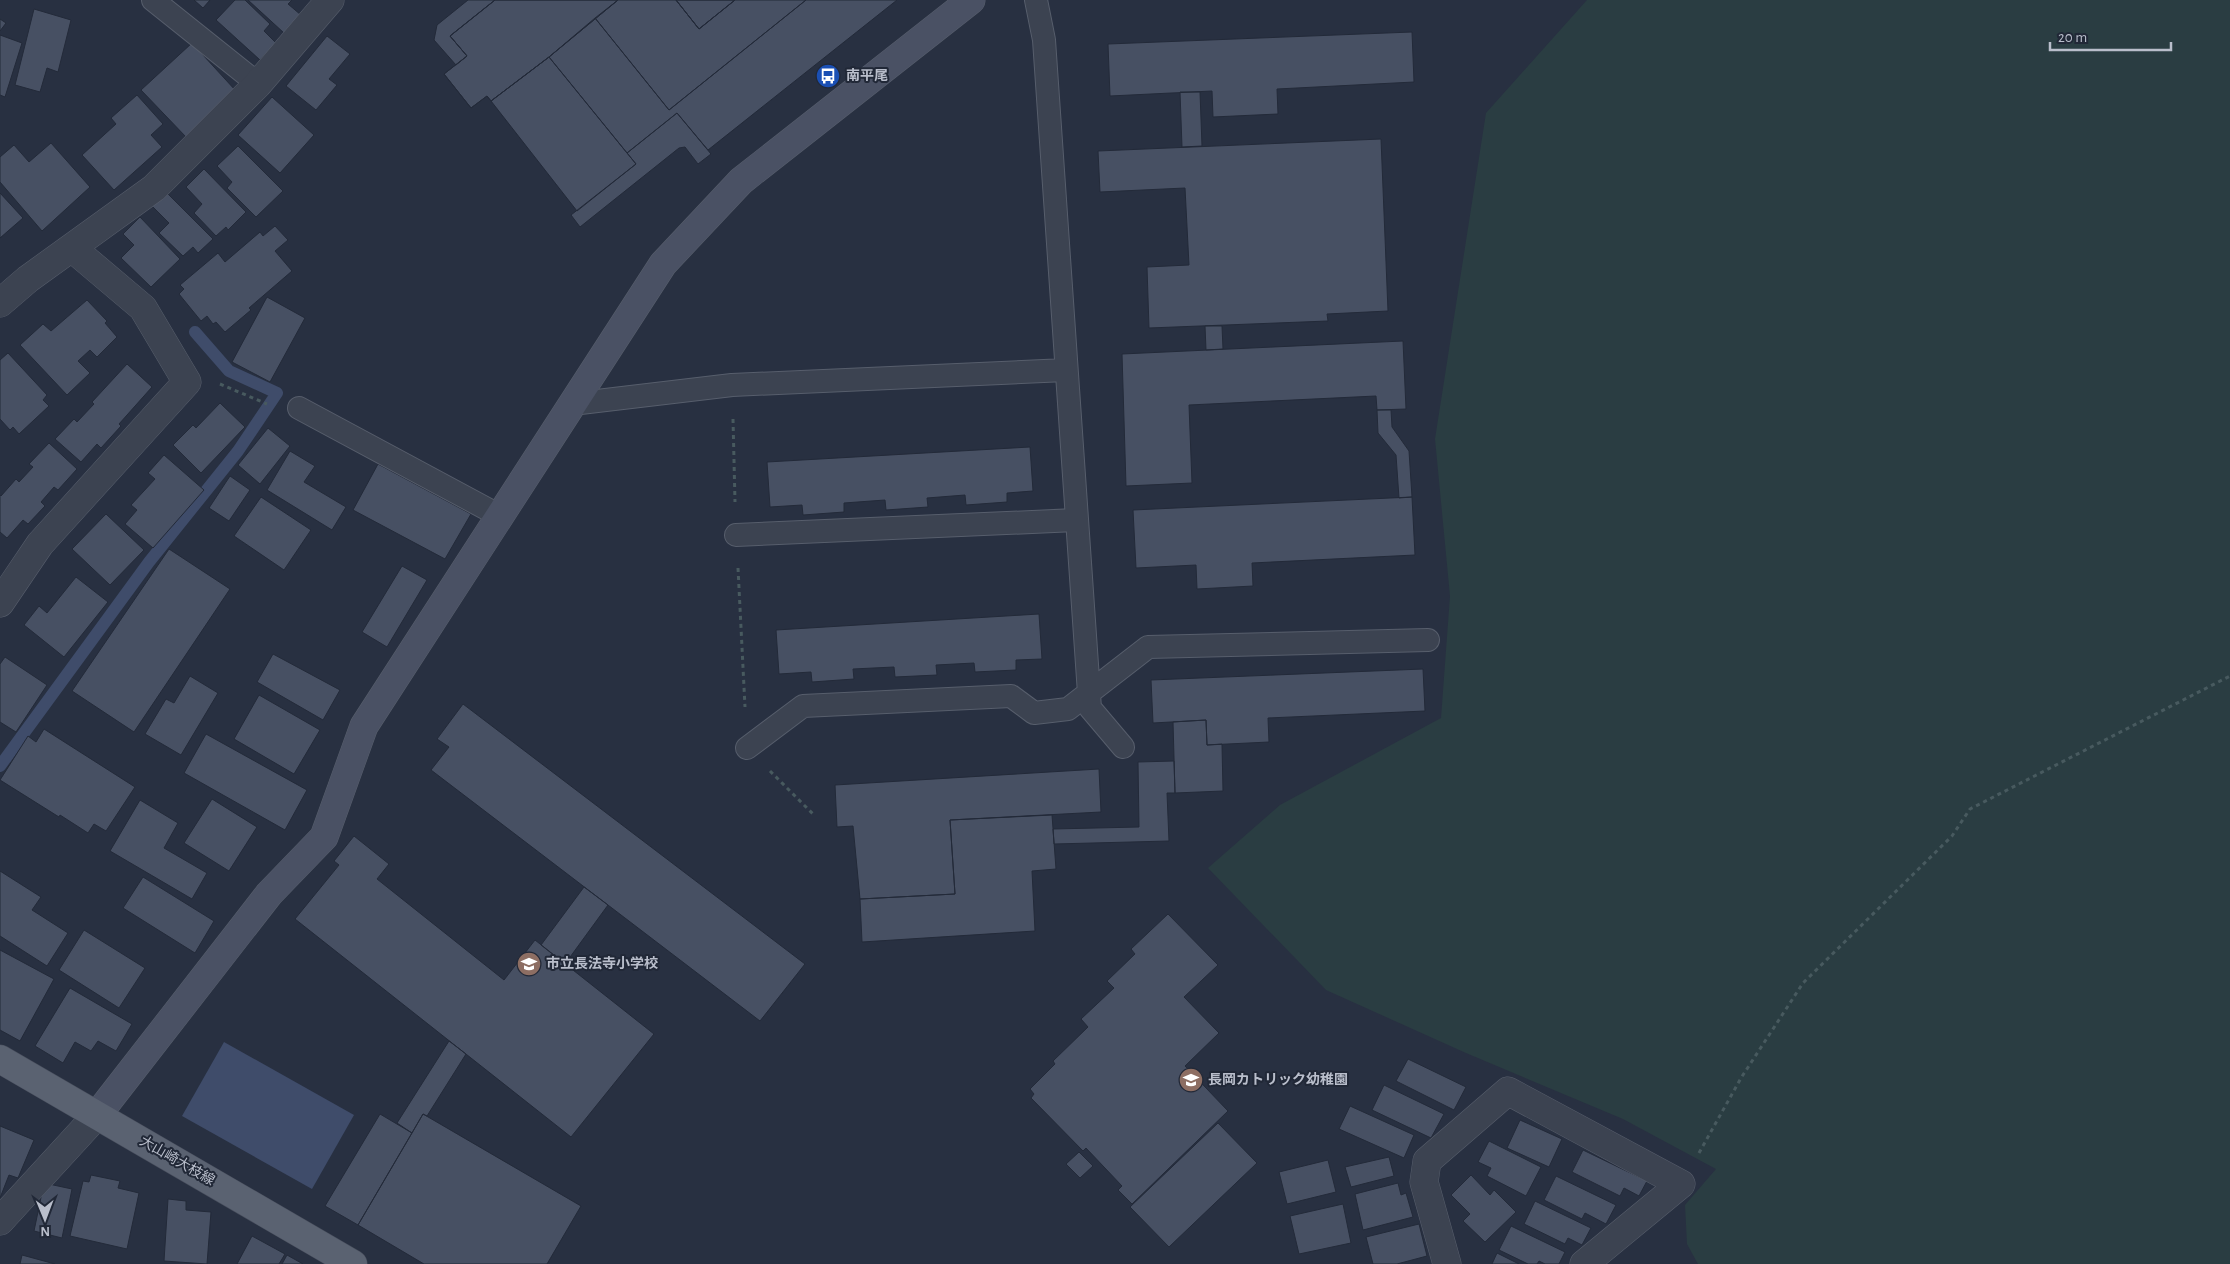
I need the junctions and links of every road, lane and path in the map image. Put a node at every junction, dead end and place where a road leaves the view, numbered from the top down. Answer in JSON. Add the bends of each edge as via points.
{"nodes":[{"id":1,"x":153,"y":0,"type":"edge"},
{"id":2,"x":330,"y":0,"type":"edge"},
{"id":3,"x":970,"y":0,"type":"edge"},
{"id":4,"x":1036,"y":0,"type":"edge"},
{"id":5,"x":258,"y":84,"type":"junction"},
{"id":6,"x":72,"y":248,"type":"junction"},
{"id":7,"x":0,"y":303,"type":"edge"},
{"id":8,"x":1066,"y":370,"type":"junction"},
{"id":9,"x":187,"y":382,"type":"junction"},
{"id":10,"x":732,"y":386,"type":"junction"},
{"id":11,"x":572,"y":404,"type":"junction"},
{"id":12,"x":299,"y":408,"type":"joint"},
{"id":13,"x":500,"y":516,"type":"junction"},
{"id":14,"x":1076,"y":520,"type":"junction"},
{"id":15,"x":736,"y":536,"type":"junction"},
{"id":16,"x":0,"y":603,"type":"edge"},
{"id":17,"x":1428,"y":640,"type":"dead end"},
{"id":18,"x":2230,"y":676,"type":"edge"},
{"id":19,"x":1089,"y":692,"type":"junction"},
{"id":20,"x":1123,"y":747,"type":"dead end"},
{"id":21,"x":747,"y":748,"type":"junction"},
{"id":22,"x":813,"y":814,"type":"dead end"},
{"id":23,"x":0,"y":1059,"type":"edge"},
{"id":24,"x":98,"y":1114,"type":"junction"},
{"id":25,"x":1681,"y":1184,"type":"junction"},
{"id":26,"x":0,"y":1221,"type":"edge"},
{"id":27,"x":353,"y":1264,"type":"edge"},
{"id":28,"x":1447,"y":1264,"type":"edge"},
{"id":29,"x":1584,"y":1264,"type":"edge"}],
"edges":[{"from":1,"to":5,"type":"lane"},
{"from":2,"to":5,"type":"street"},
{"from":3,"to":11,"type":"street","via":[[741,181],[663,264]]},
{"from":4,"to":8,"type":"lane","via":[[1044,40]]},
{"from":5,"to":6,"type":"street","via":[[154,188]]},
{"from":6,"to":7,"type":"street"},
{"from":6,"to":9,"type":"street","via":[[143,308]]},
{"from":8,"to":10,"type":"lane"},
{"from":8,"to":14,"type":"lane"},
{"from":9,"to":12,"type":"path","via":[[222,384],[279,410]]},
{"from":9,"to":16,"type":"street","via":[[40,544]]},
{"from":10,"to":11,"type":"lane"},
{"from":10,"to":15,"type":"path"},
{"from":11,"to":13,"type":"street"},
{"from":12,"to":13,"type":"lane"},
{"from":13,"to":24,"type":"street","via":[[364,726],[324,837],[269,894]]},
{"from":14,"to":15,"type":"lane"},
{"from":14,"to":19,"type":"lane"},
{"from":15,"to":21,"type":"path"},
{"from":17,"to":19,"type":"lane","via":[[1148,647]]},
{"from":18,"to":25,"type":"path","via":[[1970,809],[1952,836],[1803,982],[1741,1078]]},
{"from":19,"to":20,"type":"lane","via":[[1090,708]]},
{"from":19,"to":21,"type":"lane","via":[[1068,709],[1034,713],[1011,696],[803,706]]},
{"from":21,"to":22,"type":"path"},
{"from":23,"to":24,"type":"main road","name":"大山崎大枝線"},
{"from":24,"to":26,"type":"street"},
{"from":24,"to":27,"type":"main road","name":"大山崎大枝線"},
{"from":25,"to":28,"type":"street","via":[[1508,1091],[1427,1161],[1424,1182]]},
{"from":25,"to":29,"type":"street"}]}
